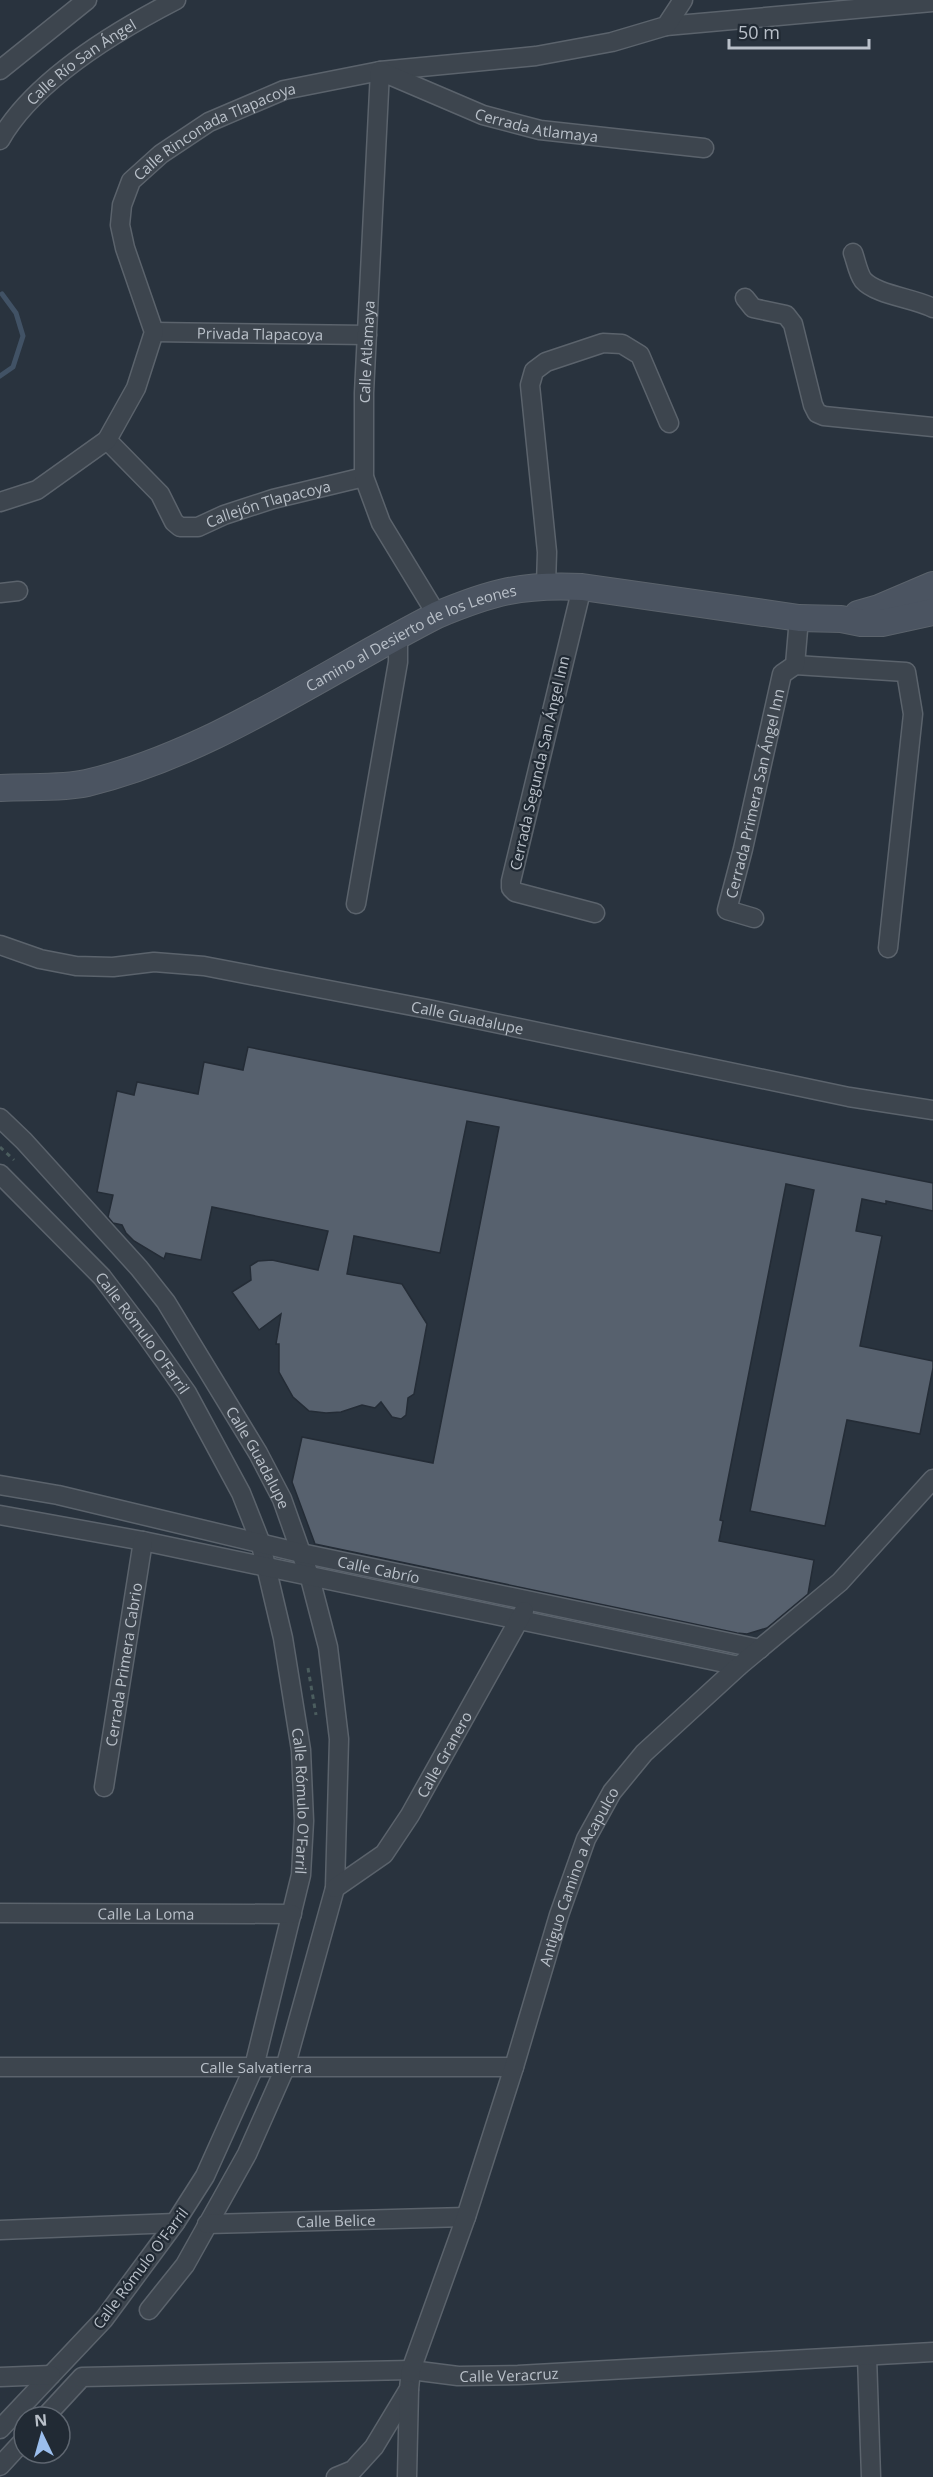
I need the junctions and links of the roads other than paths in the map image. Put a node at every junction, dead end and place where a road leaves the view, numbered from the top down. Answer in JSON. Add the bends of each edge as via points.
{"nodes":[{"id":1,"x":87,"y":0,"type":"edge"},
{"id":2,"x":176,"y":0,"type":"edge"},
{"id":3,"x":683,"y":0,"type":"edge"},
{"id":4,"x":933,"y":3,"type":"edge"},
{"id":5,"x":666,"y":26,"type":"junction"},
{"id":6,"x":0,"y":70,"type":"edge"},
{"id":7,"x":380,"y":72,"type":"junction"},
{"id":8,"x":0,"y":140,"type":"edge"},
{"id":9,"x":704,"y":148,"type":"dead end"},
{"id":10,"x":852,"y":253,"type":"dead end"},
{"id":11,"x":744,"y":298,"type":"dead end"},
{"id":12,"x":933,"y":308,"type":"edge"},
{"id":13,"x":154,"y":332,"type":"junction"},
{"id":14,"x":367,"y":335,"type":"junction"},
{"id":15,"x":669,"y":423,"type":"dead end"},
{"id":16,"x":933,"y":427,"type":"edge"},
{"id":17,"x":107,"y":440,"type":"junction"},
{"id":18,"x":364,"y":477,"type":"junction"},
{"id":19,"x":0,"y":502,"type":"edge"},
{"id":20,"x":546,"y":585,"type":"junction"},
{"id":21,"x":933,"y":585,"type":"edge"},
{"id":22,"x":582,"y":587,"type":"junction"},
{"id":23,"x":933,"y":612,"type":"edge"},
{"id":24,"x":437,"y":615,"type":"junction"},
{"id":25,"x":799,"y":618,"type":"junction"},
{"id":26,"x":841,"y":619,"type":"junction"},
{"id":27,"x":398,"y":635,"type":"junction"},
{"id":28,"x":795,"y":665,"type":"junction"},
{"id":29,"x":0,"y":788,"type":"edge"},
{"id":30,"x":356,"y":904,"type":"dead end"},
{"id":31,"x":595,"y":913,"type":"dead end"},
{"id":32,"x":754,"y":918,"type":"dead end"},
{"id":33,"x":0,"y":945,"type":"edge"},
{"id":34,"x":888,"y":948,"type":"dead end"},
{"id":35,"x":933,"y":1110,"type":"edge"},
{"id":36,"x":0,"y":1118,"type":"edge"},
{"id":37,"x":0,"y":1174,"type":"edge"},
{"id":38,"x":933,"y":1479,"type":"edge"},
{"id":39,"x":0,"y":1485,"type":"edge"},
{"id":40,"x":0,"y":1515,"type":"edge"},
{"id":41,"x":143,"y":1541,"type":"junction"},
{"id":42,"x":260,"y":1541,"type":"junction"},
{"id":43,"x":301,"y":1553,"type":"junction"},
{"id":44,"x":267,"y":1568,"type":"junction"},
{"id":45,"x":310,"y":1578,"type":"junction"},
{"id":46,"x":529,"y":1601,"type":"junction"},
{"id":47,"x":518,"y":1620,"type":"junction"},
{"id":48,"x":760,"y":1649,"type":"junction"},
{"id":49,"x":739,"y":1666,"type":"junction"},
{"id":50,"x":104,"y":1787,"type":"dead end"},
{"id":51,"x":336,"y":1888,"type":"junction"},
{"id":52,"x":0,"y":1913,"type":"edge"},
{"id":53,"x":292,"y":1914,"type":"junction"},
{"id":54,"x":0,"y":2067,"type":"edge"},
{"id":55,"x":254,"y":2067,"type":"junction"},
{"id":56,"x":514,"y":2067,"type":"junction"},
{"id":57,"x":285,"y":2068,"type":"junction"},
{"id":58,"x":466,"y":2217,"type":"junction"},
{"id":59,"x":175,"y":2223,"type":"junction"},
{"id":60,"x":207,"y":2224,"type":"junction"},
{"id":61,"x":0,"y":2230,"type":"edge"},
{"id":62,"x":149,"y":2310,"type":"dead end"},
{"id":63,"x":933,"y":2352,"type":"edge"},
{"id":64,"x":867,"y":2356,"type":"junction"},
{"id":65,"x":411,"y":2370,"type":"junction"},
{"id":66,"x":51,"y":2375,"type":"junction"},
{"id":67,"x":0,"y":2377,"type":"edge"},
{"id":68,"x":409,"y":2388,"type":"junction"},
{"id":69,"x":56,"y":2405,"type":"edge"},
{"id":70,"x":0,"y":2429,"type":"edge"},
{"id":71,"x":12,"y":2453,"type":"edge"},
{"id":72,"x":0,"y":2466,"type":"edge"},
{"id":73,"x":336,"y":2477,"type":"edge"},
{"id":74,"x":408,"y":2477,"type":"edge"},
{"id":75,"x":871,"y":2477,"type":"edge"}],
"edges":[{"from":1,"to":6,"type":"street"},
{"from":2,"to":8,"type":"street","name":"Calle Río San Ángel","via":[[80,58],[25,105]]},
{"from":3,"to":5,"type":"street"},
{"from":4,"to":5,"type":"street"},
{"from":5,"to":7,"type":"street","name":"Calle Rinconada Tlapacoya","via":[[612,42],[536,56]]},
{"from":7,"to":9,"type":"street","name":"Cerrada Atlamaya","via":[[483,115],[540,130]]},
{"from":7,"to":13,"type":"street","name":"Calle Rinconada Tlapacoya","via":[[284,90],[209,122],[161,154],[131,181],[120,225]]},
{"from":7,"to":14,"type":"street","name":"Calle Atlamaya"},
{"from":10,"to":12,"type":"street","via":[[862,278],[872,287]]},
{"from":11,"to":16,"type":"street","via":[[753,308],[786,315],[793,324],[817,413]]},
{"from":13,"to":14,"type":"street","name":"Privada Tlapacoya"},
{"from":13,"to":17,"type":"street","via":[[136,388]]},
{"from":14,"to":18,"type":"street","name":"Calle Atlamaya"},
{"from":15,"to":20,"type":"street","via":[[640,355],[622,344],[603,343],[546,362],[534,371],[530,385],[547,552]]},
{"from":17,"to":18,"type":"street","name":"Callejón Tlapacoya","via":[[160,494],[180,526],[198,527],[273,499]]},
{"from":17,"to":19,"type":"street","via":[[38,490]]},
{"from":18,"to":24,"type":"street","name":"Calle Atlamaya","via":[[381,523]]},
{"from":20,"to":22,"type":"main road","name":"Camino al Desierto de los Leones"},
{"from":20,"to":24,"type":"main road","name":"Camino al Desierto de los Leones","via":[[476,599]]},
{"from":21,"to":26,"type":"main road","name":"Camino al Desierto de los Leones"},
{"from":22,"to":25,"type":"main road","name":"Camino al Desierto de los Leones"},
{"from":22,"to":31,"type":"street","name":"Cerrada Segunda San Ángel Inn","via":[[511,888]]},
{"from":23,"to":26,"type":"main road","name":"Camino al Desierto de los Leones","via":[[882,623]]},
{"from":24,"to":27,"type":"main road","name":"Camino al Desierto de los Leones"},
{"from":25,"to":26,"type":"main road","name":"Camino al Desierto de los Leones"},
{"from":25,"to":28,"type":"street"},
{"from":27,"to":29,"type":"main road","name":"Camino al Desierto de los Leones","via":[[207,741],[146,766],[84,783]]},
{"from":27,"to":30,"type":"street","via":[[399,662]]},
{"from":28,"to":32,"type":"street","name":"Cerrada Primera San Ángel Inn","via":[[782,674],[727,910]]},
{"from":28,"to":34,"type":"street","via":[[906,672],[913,714]]},
{"from":33,"to":35,"type":"street","name":"Calle Guadalupe","via":[[76,966],[154,962],[204,966],[849,1097]]},
{"from":36,"to":43,"type":"street","name":"Calle Guadalupe","via":[[166,1302],[258,1453],[282,1499]]},
{"from":37,"to":42,"type":"street","name":"Calle Rómulo O'Farril","via":[[102,1277],[173,1373],[241,1493]]},
{"from":38,"to":48,"type":"street","name":"Antiguo Camino a Acapulco","via":[[840,1582]]},
{"from":39,"to":42,"type":"street","name":"Calle Cabrío"},
{"from":40,"to":41,"type":"street","name":"Calle Cabrío"},
{"from":41,"to":44,"type":"street","name":"Calle Cabrío"},
{"from":41,"to":50,"type":"street","name":"Cerrada Primera Cabrio"},
{"from":42,"to":43,"type":"street","name":"Calle Cabrío"},
{"from":42,"to":44,"type":"street","name":"Calle Rómulo O'Farril"},
{"from":43,"to":45,"type":"street","name":"Calle Rómulo O'Farril"},
{"from":43,"to":46,"type":"street","name":"Calle Cabrío"},
{"from":44,"to":45,"type":"street","name":"Calle Cabrío"},
{"from":44,"to":53,"type":"street","name":"Calle Rómulo O'Farril","via":[[301,1750],[304,1821],[301,1875]]},
{"from":45,"to":47,"type":"street","name":"Calle Cabrío"},
{"from":45,"to":51,"type":"street","name":"Calle Rómulo O'Farril","via":[[328,1647],[339,1738]]},
{"from":46,"to":47,"type":"street","name":"Calle Granero"},
{"from":46,"to":48,"type":"street","name":"Calle Cabrío"},
{"from":47,"to":49,"type":"street","name":"Calle Cabrío"},
{"from":47,"to":51,"type":"street","name":"Calle Granero","via":[[410,1815],[384,1854]]},
{"from":48,"to":49,"type":"street","name":"Antiguo Camino a Acapulco"},
{"from":49,"to":56,"type":"street","name":"Antiguo Camino a Acapulco","via":[[644,1753],[612,1792],[586,1839]]},
{"from":51,"to":57,"type":"street","name":"Calle Rómulo O'Farril"},
{"from":52,"to":53,"type":"street","name":"Calle La Loma"},
{"from":53,"to":55,"type":"street","name":"Calle Rómulo O'Farril"},
{"from":54,"to":55,"type":"street","name":"Calle Salvatierra"},
{"from":55,"to":57,"type":"street","name":"Calle Salvatierra"},
{"from":55,"to":59,"type":"street","name":"Calle Rómulo O'Farril","via":[[206,2176]]},
{"from":56,"to":57,"type":"street","name":"Calle Salvatierra"},
{"from":56,"to":58,"type":"street","name":"Antiguo Camino a Acapulco"},
{"from":57,"to":60,"type":"street","name":"Calle Rómulo O'Farril","via":[[247,2154]]},
{"from":58,"to":60,"type":"street","name":"Calle Belice"},
{"from":58,"to":65,"type":"street","name":"Antiguo Camino a Acapulco"},
{"from":59,"to":61,"type":"street"},
{"from":59,"to":66,"type":"street","name":"Calle Rómulo O'Farril","via":[[104,2319]]},
{"from":60,"to":62,"type":"street","name":"Calle Rómulo O'Farril","via":[[185,2265]]},
{"from":63,"to":64,"type":"street","name":"Calle Veracruz"},
{"from":64,"to":65,"type":"street","name":"Calle Veracruz","via":[[518,2375],[458,2376]]},
{"from":64,"to":75,"type":"street"},
{"from":65,"to":68,"type":"street","name":"Antiguo Camino a Acapulco"},
{"from":65,"to":69,"type":"street","name":"Calle Veracruz","via":[[82,2377]]},
{"from":66,"to":67,"type":"street"},
{"from":66,"to":70,"type":"street","name":"Calle Rómulo O'Farril"},
{"from":68,"to":73,"type":"street","name":"Antiguo Camino a Acapulco","via":[[374,2447],[353,2470]]},
{"from":68,"to":74,"type":"street","name":"Antiguo Camino a Acapulco"},
{"from":71,"to":72,"type":"street"}]}
